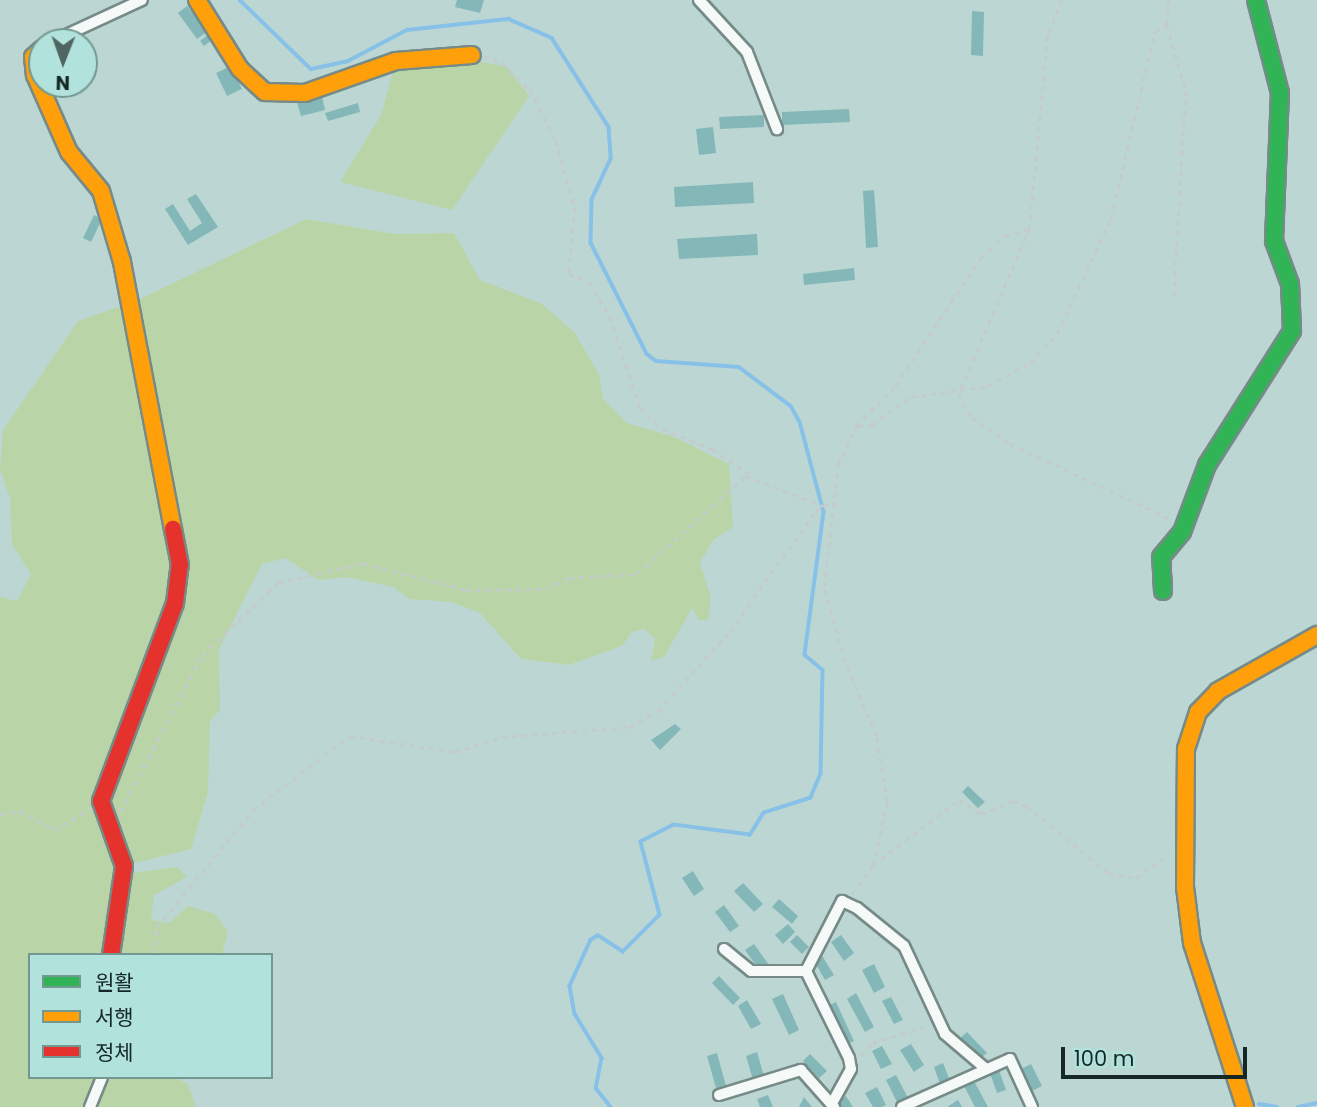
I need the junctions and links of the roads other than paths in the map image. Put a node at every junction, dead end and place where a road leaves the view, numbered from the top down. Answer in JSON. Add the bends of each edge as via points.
{"nodes":[{"id":1,"x":142,"y":0,"type":"edge"},
{"id":2,"x":197,"y":0,"type":"edge"},
{"id":3,"x":699,"y":0,"type":"edge"},
{"id":4,"x":1256,"y":0,"type":"edge"},
{"id":5,"x":81,"y":28,"type":"edge"},
{"id":6,"x":472,"y":55,"type":"road end"},
{"id":7,"x":45,"y":98,"type":"edge"},
{"id":8,"x":777,"y":129,"type":"dead end"},
{"id":9,"x":1164,"y":591,"type":"dead end"},
{"id":10,"x":1317,"y":635,"type":"edge"},
{"id":11,"x":724,"y":948,"type":"dead end"},
{"id":12,"x":111,"y":953,"type":"edge"},
{"id":13,"x":806,"y":971,"type":"junction"},
{"id":14,"x":986,"y":1069,"type":"junction"},
{"id":15,"x":101,"y":1079,"type":"edge"},
{"id":16,"x":719,"y":1095,"type":"dead end"},
{"id":17,"x":833,"y":1105,"type":"edge"},
{"id":18,"x":90,"y":1107,"type":"edge"},
{"id":19,"x":902,"y":1107,"type":"edge"},
{"id":20,"x":1032,"y":1107,"type":"edge"},
{"id":21,"x":1245,"y":1107,"type":"edge"}],
"edges":[{"from":1,"to":5,"type":"street"},
{"from":2,"to":6,"type":"street","via":[[240,69],[265,92],[305,93],[396,61]]},
{"from":3,"to":8,"type":"street","via":[[747,52]]},
{"from":4,"to":9,"type":"street","via":[[1280,93],[1274,241],[1290,284],[1292,331],[1207,465],[1184,525],[1161,557]]},
{"from":7,"to":12,"type":"street","via":[[69,152],[101,191],[122,262],[180,565],[174,603],[115,752],[100,808],[124,866]]},
{"from":10,"to":21,"type":"street","via":[[1217,691],[1198,712],[1186,749],[1185,887],[1192,943]]},
{"from":11,"to":13,"type":"street","via":[[751,971]]},
{"from":13,"to":14,"type":"street","via":[[842,901],[904,946],[939,1024]]},
{"from":13,"to":17,"type":"street","via":[[851,1069]]},
{"from":14,"to":19,"type":"street"},
{"from":14,"to":20,"type":"street","via":[[1010,1059]]},
{"from":15,"to":18,"type":"street"},
{"from":16,"to":17,"type":"street","via":[[802,1070]]}]}
